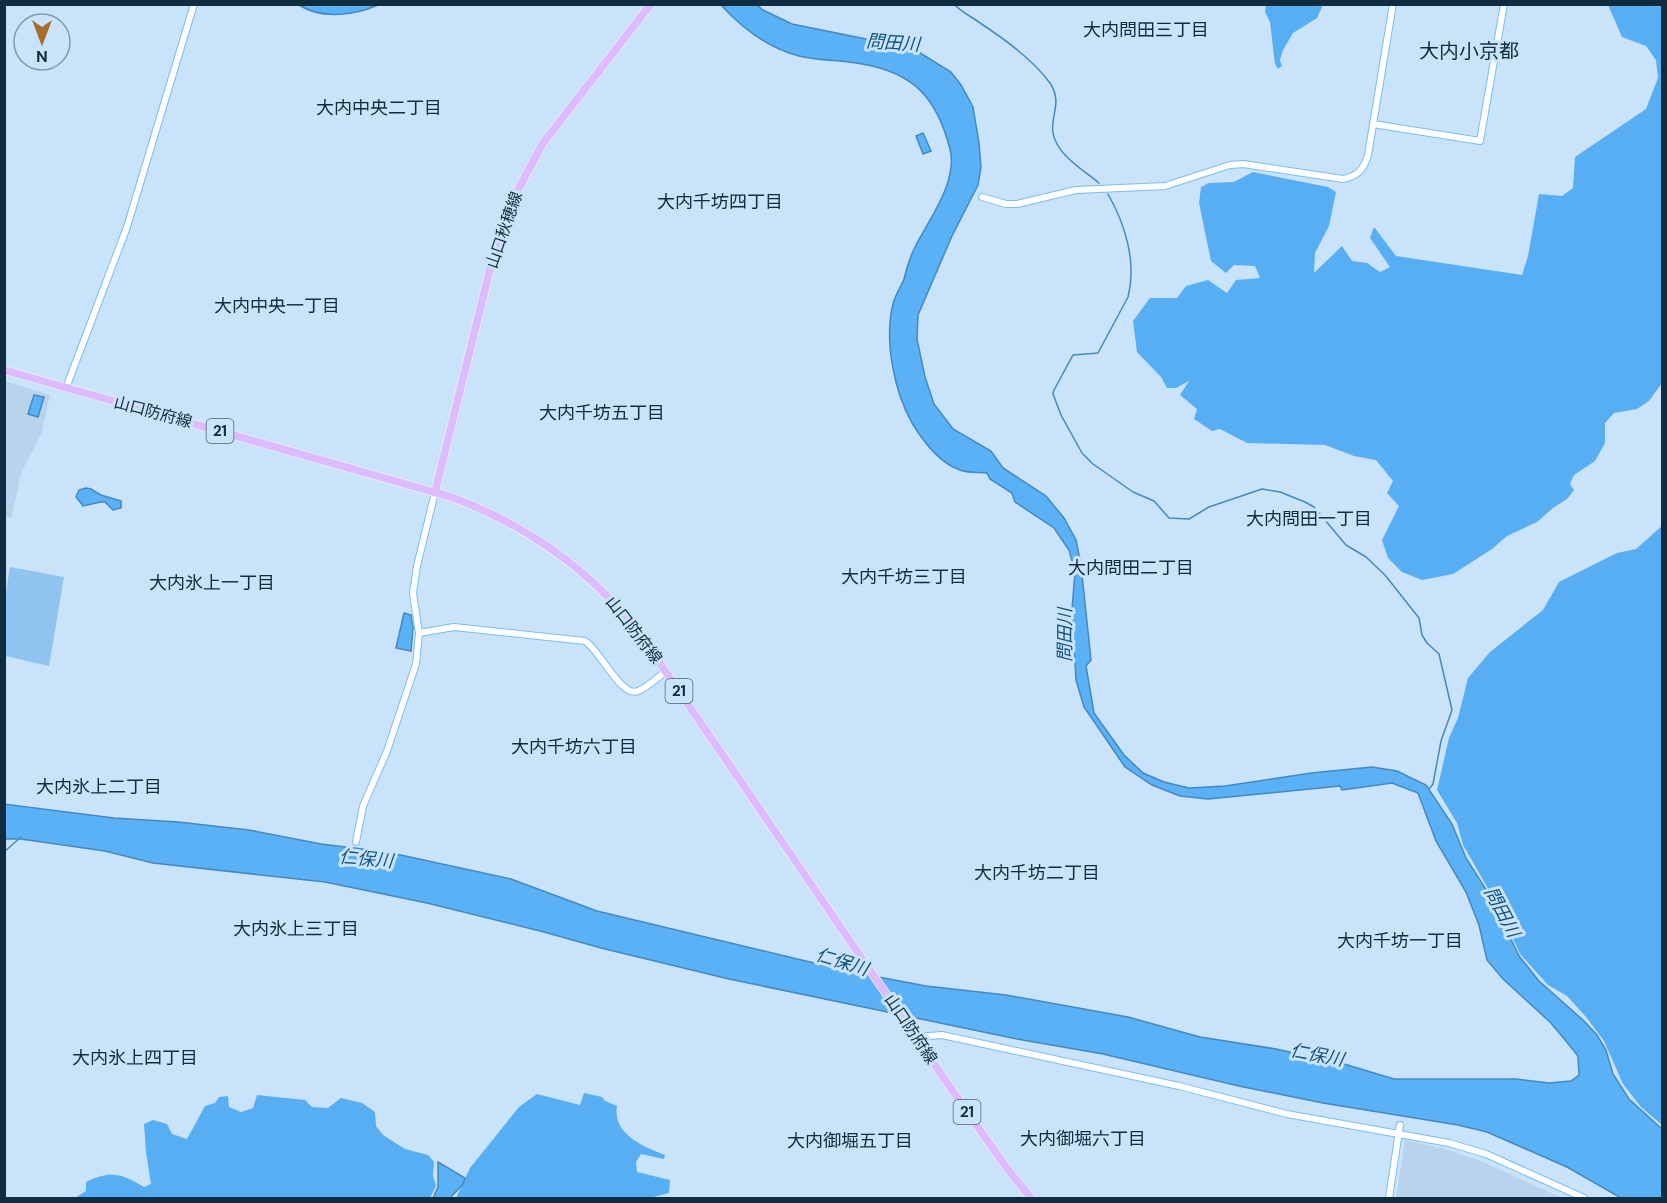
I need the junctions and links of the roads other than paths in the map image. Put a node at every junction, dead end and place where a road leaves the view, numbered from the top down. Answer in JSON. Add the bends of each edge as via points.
{"nodes":[{"id":1,"x":195,"y":4,"type":"edge"},
{"id":2,"x":651,"y":4,"type":"edge"},
{"id":3,"x":1393,"y":4,"type":"edge"},
{"id":4,"x":1504,"y":4,"type":"edge"},
{"id":5,"x":1373,"y":124,"type":"junction"},
{"id":6,"x":982,"y":196,"type":"dead end"},
{"id":7,"x":4,"y":370,"type":"edge"},
{"id":8,"x":66,"y":388,"type":"junction"},
{"id":9,"x":435,"y":492,"type":"junction"},
{"id":10,"x":419,"y":633,"type":"junction"},
{"id":11,"x":666,"y":671,"type":"junction"},
{"id":12,"x":356,"y":842,"type":"dead end"},
{"id":13,"x":916,"y":1037,"type":"junction"},
{"id":14,"x":1400,"y":1125,"type":"dead end"},
{"id":15,"x":1399,"y":1133,"type":"junction"},
{"id":16,"x":1031,"y":1198,"type":"edge"},
{"id":17,"x":1389,"y":1198,"type":"edge"},
{"id":18,"x":1584,"y":1198,"type":"edge"}],
"edges":[{"from":1,"to":8,"type":"street","via":[[126,227]]},
{"from":2,"to":9,"type":"main road","name":"山口秋穂線","via":[[543,143],[512,201],[493,257]]},
{"from":3,"to":5,"type":"street"},
{"from":4,"to":5,"type":"street","via":[[1480,141]]},
{"from":5,"to":6,"type":"street","via":[[1366,163],[1352,177],[1343,179],[1243,164],[1165,186],[1076,190],[1017,204]]},
{"from":7,"to":8,"type":"main road","name":"山口防府線","number":"21"},
{"from":8,"to":9,"type":"main road","name":"山口防府線","number":"21"},
{"from":9,"to":10,"type":"street","via":[[413,593]]},
{"from":9,"to":11,"type":"main road","name":"山口防府線","number":"21","via":[[496,516],[570,562],[625,615]]},
{"from":10,"to":11,"type":"street","via":[[454,627],[585,641],[595,648],[619,683],[631,691],[638,691]]},
{"from":10,"to":12,"type":"street","via":[[416,664],[387,751],[363,806]]},
{"from":11,"to":13,"type":"main road","name":"山口防府線","number":"21"},
{"from":13,"to":15,"type":"street","via":[[942,1035],[1287,1114]]},
{"from":13,"to":16,"type":"main road","name":"山口防府線","number":"21"},
{"from":14,"to":15,"type":"street"},
{"from":15,"to":17,"type":"street"},
{"from":15,"to":18,"type":"street","via":[[1474,1150]]}]}
